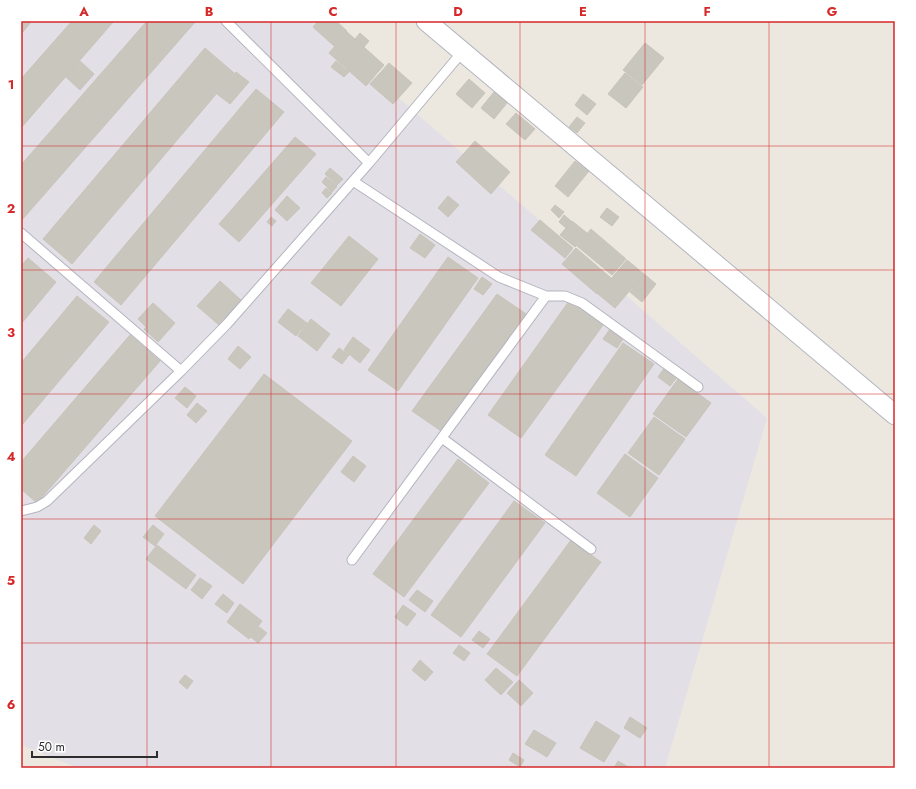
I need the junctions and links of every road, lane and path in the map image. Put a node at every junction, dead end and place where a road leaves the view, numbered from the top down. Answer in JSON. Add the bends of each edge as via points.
{"nodes":[{"id":1,"x":226,"y":21,"type":"edge"},
{"id":2,"x":426,"y":21,"type":"edge"},
{"id":3,"x":463,"y":52,"type":"junction"},
{"id":4,"x":369,"y":163,"type":"junction"},
{"id":5,"x":353,"y":181,"type":"junction"},
{"id":6,"x":21,"y":233,"type":"edge"},
{"id":7,"x":546,"y":296,"type":"junction"},
{"id":8,"x":181,"y":371,"type":"junction"},
{"id":9,"x":698,"y":386,"type":"dead end"},
{"id":10,"x":895,"y":415,"type":"edge"},
{"id":11,"x":442,"y":438,"type":"junction"},
{"id":12,"x":21,"y":511,"type":"edge"},
{"id":13,"x":591,"y":549,"type":"dead end"},
{"id":14,"x":352,"y":560,"type":"dead end"}],
"edges":[{"from":1,"to":4,"type":"lane"},
{"from":2,"to":3,"type":"street"},
{"from":3,"to":4,"type":"lane"},
{"from":3,"to":10,"type":"street"},
{"from":4,"to":5,"type":"lane"},
{"from":5,"to":7,"type":"lane","via":[[499,277]]},
{"from":5,"to":8,"type":"lane","via":[[227,324]]},
{"from":6,"to":8,"type":"lane"},
{"from":7,"to":9,"type":"lane","via":[[566,296],[582,303]]},
{"from":7,"to":11,"type":"lane"},
{"from":8,"to":12,"type":"lane","via":[[47,501],[37,507]]},
{"from":11,"to":13,"type":"lane"},
{"from":11,"to":14,"type":"lane"}]}
